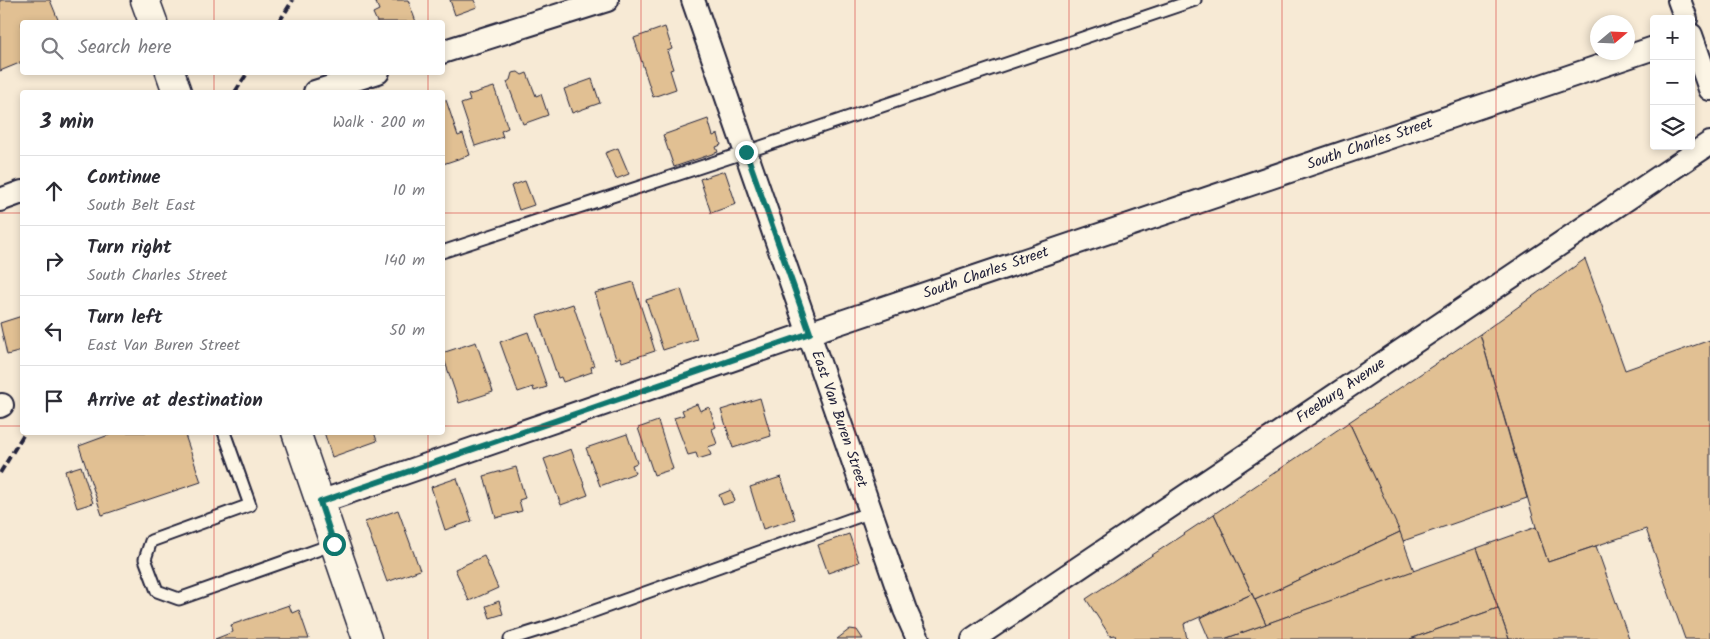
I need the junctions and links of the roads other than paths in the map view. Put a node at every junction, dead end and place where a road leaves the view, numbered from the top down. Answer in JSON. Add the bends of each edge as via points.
{"nodes":[{"id":1,"x":145,"y":0,"type":"edge"},
{"id":2,"x":607,"y":0,"type":"edge"},
{"id":3,"x":693,"y":0,"type":"edge"},
{"id":4,"x":1195,"y":0,"type":"edge"},
{"id":5,"x":1679,"y":0,"type":"edge"},
{"id":6,"x":1685,"y":15,"type":"edge"},
{"id":7,"x":152,"y":20,"type":"edge"},
{"id":8,"x":1710,"y":29,"type":"edge"},
{"id":9,"x":1695,"y":34,"type":"edge"},
{"id":10,"x":1695,"y":46,"type":"edge"},
{"id":11,"x":1650,"y":49,"type":"edge"},
{"id":12,"x":445,"y":51,"type":"edge"},
{"id":13,"x":171,"y":75,"type":"edge"},
{"id":14,"x":369,"y":75,"type":"edge"},
{"id":15,"x":1710,"y":89,"type":"edge"},
{"id":16,"x":176,"y":90,"type":"edge"},
{"id":17,"x":321,"y":90,"type":"edge"},
{"id":18,"x":1710,"y":143,"type":"edge"},
{"id":19,"x":746,"y":152,"type":"junction"},
{"id":20,"x":20,"y":193,"type":"edge"},
{"id":21,"x":0,"y":200,"type":"edge"},
{"id":22,"x":445,"y":251,"type":"edge"},
{"id":23,"x":810,"y":333,"type":"junction"},
{"id":24,"x":225,"y":435,"type":"edge"},
{"id":25,"x":297,"y":435,"type":"edge"},
{"id":26,"x":320,"y":502,"type":"junction"},
{"id":27,"x":871,"y":512,"type":"junction"},
{"id":28,"x":334,"y":544,"type":"junction"},
{"id":29,"x":367,"y":639,"type":"edge"},
{"id":30,"x":510,"y":639,"type":"edge"},
{"id":31,"x":918,"y":639,"type":"edge"},
{"id":32,"x":973,"y":639,"type":"edge"}],
"edges":[{"from":1,"to":7,"type":"main road"},
{"from":2,"to":12,"type":"street"},
{"from":3,"to":19,"type":"street","name":"East Van Buren Street"},
{"from":4,"to":19,"type":"lane"},
{"from":5,"to":6,"type":"street"},
{"from":8,"to":9,"type":"street"},
{"from":10,"to":15,"type":"street"},
{"from":11,"to":23,"type":"street","name":"South Charles Street"},
{"from":13,"to":16,"type":"main road"},
{"from":14,"to":17,"type":"street"},
{"from":18,"to":32,"type":"street","name":"Freeburg Avenue"},
{"from":19,"to":22,"type":"lane"},
{"from":19,"to":23,"type":"street","name":"East Van Buren Street"},
{"from":20,"to":21,"type":"street"},
{"from":23,"to":26,"type":"street","name":"South Charles Street"},
{"from":23,"to":27,"type":"street","name":"East Van Buren Street"},
{"from":24,"to":28,"type":"lane","via":[[250,506],[151,541],[145,559],[157,591],[179,599]]},
{"from":25,"to":26,"type":"main road"},
{"from":26,"to":28,"type":"main road"},
{"from":27,"to":30,"type":"lane"},
{"from":27,"to":31,"type":"street","name":"East Van Buren Street"},
{"from":28,"to":29,"type":"main road"}]}
